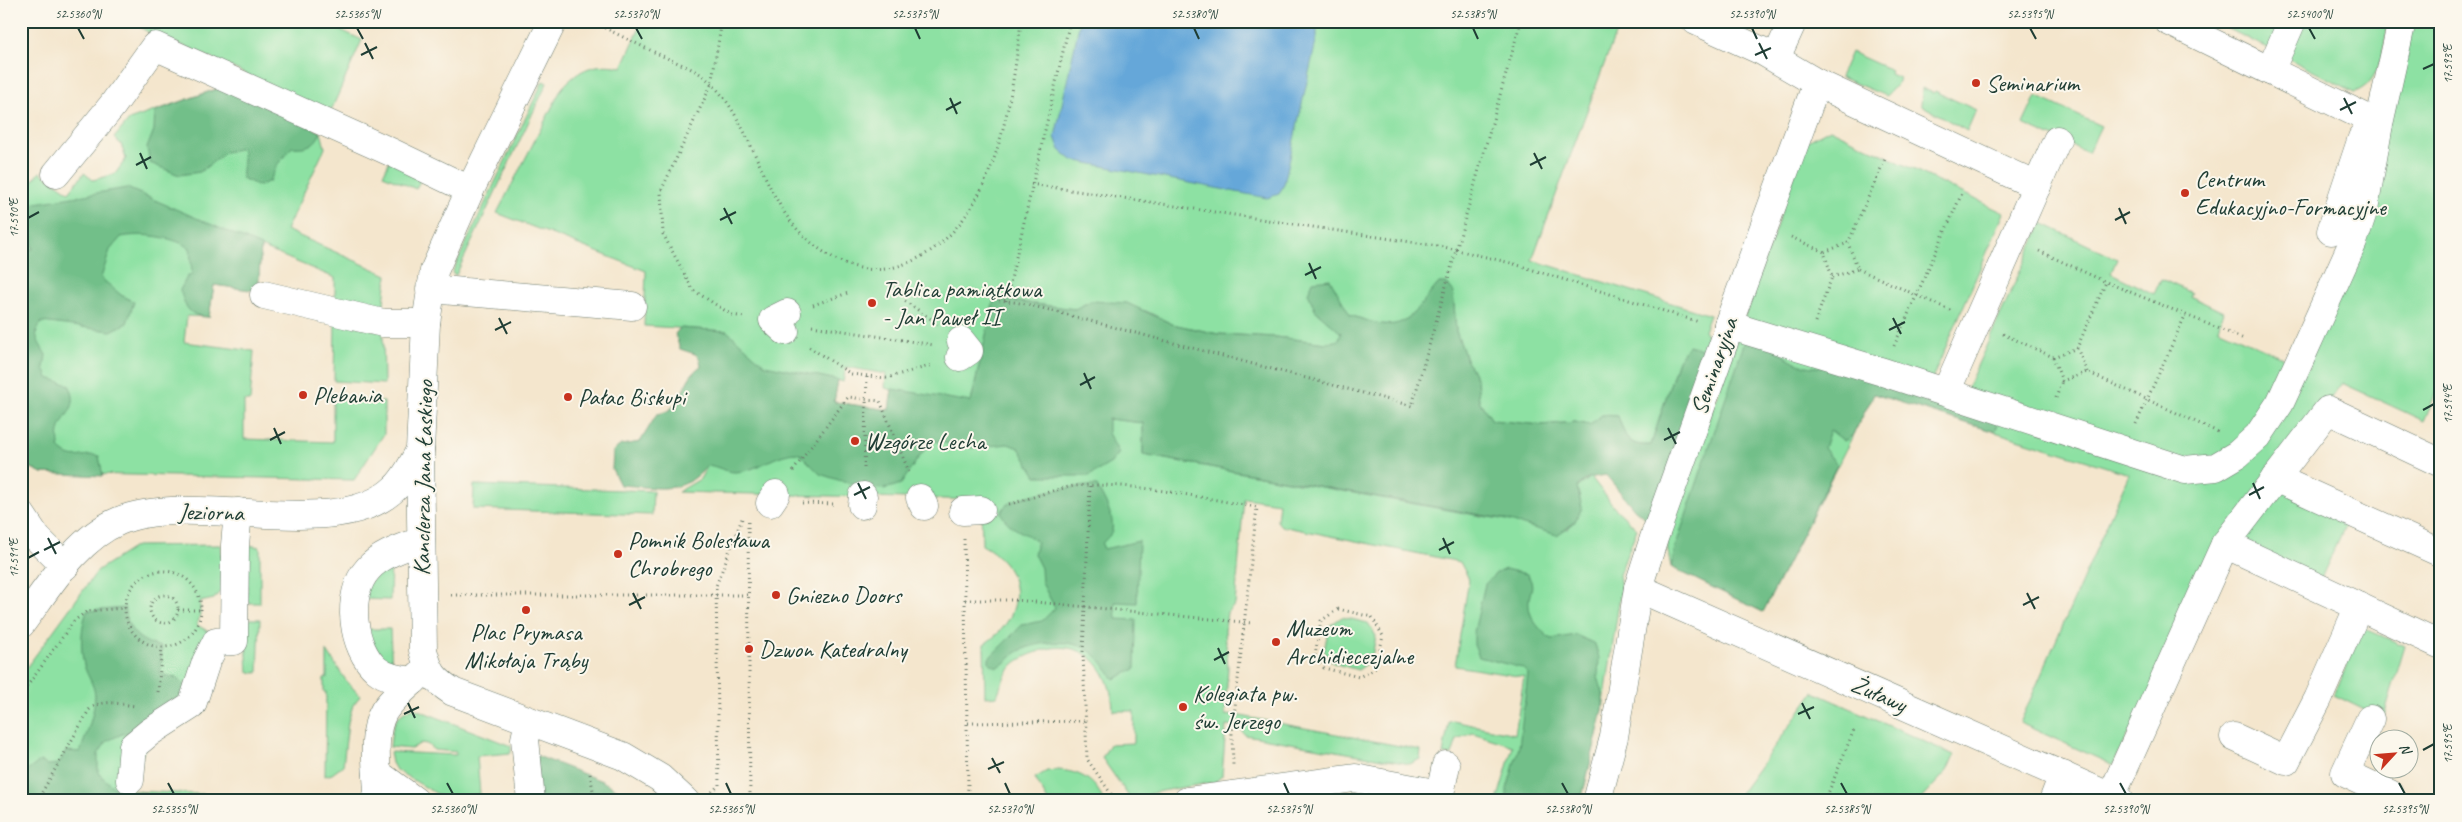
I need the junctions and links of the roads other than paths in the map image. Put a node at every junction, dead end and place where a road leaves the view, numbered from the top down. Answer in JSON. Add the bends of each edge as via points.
{"nodes":[{"id":1,"x":553,"y":21,"type":"edge"},
{"id":2,"x":1696,"y":21,"type":"edge"},
{"id":3,"x":1793,"y":21,"type":"edge"},
{"id":4,"x":2168,"y":21,"type":"edge"},
{"id":5,"x":2292,"y":21,"type":"edge"},
{"id":6,"x":2402,"y":21,"type":"edge"},
{"id":7,"x":2211,"y":31,"type":"edge"},
{"id":8,"x":1776,"y":58,"type":"junction"},
{"id":9,"x":2270,"y":71,"type":"junction"},
{"id":10,"x":1817,"y":83,"type":"junction"},
{"id":11,"x":2374,"y":122,"type":"junction"},
{"id":12,"x":2057,"y":140,"type":"dead end"},
{"id":13,"x":56,"y":174,"type":"dead end"},
{"id":14,"x":2037,"y":186,"type":"junction"},
{"id":15,"x":470,"y":190,"type":"junction"},
{"id":16,"x":2331,"y":231,"type":"dead end"},
{"id":17,"x":430,"y":289,"type":"junction"},
{"id":18,"x":264,"y":295,"type":"dead end"},
{"id":19,"x":632,"y":306,"type":"dead end"},
{"id":20,"x":426,"y":323,"type":"junction"},
{"id":21,"x":1728,"y":328,"type":"junction"},
{"id":22,"x":1946,"y":392,"type":"junction"},
{"id":23,"x":420,"y":450,"type":"junction"},
{"id":24,"x":2441,"y":463,"type":"edge"},
{"id":25,"x":2275,"y":478,"type":"junction"},
{"id":26,"x":238,"y":512,"type":"junction"},
{"id":27,"x":21,"y":514,"type":"edge"},
{"id":28,"x":421,"y":541,"type":"junction"},
{"id":29,"x":2225,"y":544,"type":"junction"},
{"id":30,"x":2441,"y":553,"type":"edge"},
{"id":31,"x":66,"y":566,"type":"junction"},
{"id":32,"x":1638,"y":588,"type":"junction"},
{"id":33,"x":2358,"y":606,"type":"junction"},
{"id":34,"x":21,"y":624,"type":"edge"},
{"id":35,"x":2439,"y":644,"type":"dead end"},
{"id":36,"x":420,"y":675,"type":"junction"},
{"id":37,"x":2370,"y":719,"type":"dead end"},
{"id":38,"x":529,"y":721,"type":"junction"},
{"id":39,"x":2234,"y":737,"type":"dead end"},
{"id":40,"x":1446,"y":765,"type":"dead end"},
{"id":41,"x":2062,"y":775,"type":"junction"},
{"id":42,"x":130,"y":780,"type":"dead end"},
{"id":43,"x":382,"y":788,"type":"edge"},
{"id":44,"x":2390,"y":794,"type":"dead end"},
{"id":45,"x":700,"y":795,"type":"edge"},
{"id":46,"x":1439,"y":798,"type":"edge"},
{"id":47,"x":2116,"y":799,"type":"edge"},
{"id":48,"x":415,"y":801,"type":"edge"},
{"id":49,"x":531,"y":801,"type":"edge"},
{"id":50,"x":1187,"y":801,"type":"edge"},
{"id":51,"x":1596,"y":801,"type":"edge"},
{"id":52,"x":2053,"y":801,"type":"edge"}],
"edges":[{"from":1,"to":15,"type":"street","name":"Kanclerza Jana Łaskiego"},
{"from":2,"to":8,"type":"street"},
{"from":3,"to":8,"type":"street"},
{"from":4,"to":7,"type":"street"},
{"from":5,"to":9,"type":"street"},
{"from":6,"to":11,"type":"street"},
{"from":7,"to":9,"type":"street"},
{"from":8,"to":10,"type":"street"},
{"from":9,"to":11,"type":"street"},
{"from":10,"to":14,"type":"street"},
{"from":10,"to":21,"type":"street","name":"Seminaryjna"},
{"from":11,"to":16,"type":"street","via":[[2355,159]]},
{"from":11,"to":22,"type":"street","via":[[2364,209],[2353,242],[2280,403],[2258,436],[2238,454],[2216,467],[2185,470]]},
{"from":12,"to":14,"type":"street"},
{"from":13,"to":15,"type":"street","via":[[112,106],[155,46]]},
{"from":14,"to":22,"type":"street"},
{"from":15,"to":17,"type":"street","name":"Kanclerza Jana Łaskiego","via":[[434,271]]},
{"from":17,"to":19,"type":"street"},
{"from":17,"to":20,"type":"street","name":"Kanclerza Jana Łaskiego"},
{"from":18,"to":20,"type":"street","via":[[383,323]]},
{"from":20,"to":23,"type":"street","name":"Kanclerza Jana Łaskiego"},
{"from":21,"to":22,"type":"street"},
{"from":21,"to":32,"type":"street","name":"Seminaryjna"},
{"from":23,"to":26,"type":"street","name":"Jeziorna","via":[[396,488],[384,498],[355,510],[325,514]]},
{"from":23,"to":28,"type":"street","name":"Kanclerza Jana Łaskiego"},
{"from":24,"to":25,"type":"street","via":[[2328,410]]},
{"from":25,"to":29,"type":"street"},
{"from":25,"to":30,"type":"street"},
{"from":26,"to":31,"type":"street","name":"Jeziorna","via":[[169,511],[120,521],[90,538]]},
{"from":26,"to":42,"type":"street","via":[[234,641],[216,642],[192,705],[133,746]]},
{"from":27,"to":31,"type":"street","via":[[36,538]]},
{"from":28,"to":36,"type":"street","name":"Kanclerza Jana Łaskiego","via":[[423,650]]},
{"from":28,"to":36,"type":"street","via":[[392,552],[368,568],[360,579],[354,616],[357,639],[364,656],[376,669],[387,676]]},
{"from":29,"to":33,"type":"street"},
{"from":29,"to":47,"type":"street"},
{"from":31,"to":34,"type":"street","name":"Jeziorna"},
{"from":32,"to":41,"type":"street","name":"Żuławy"},
{"from":32,"to":51,"type":"street","name":"Seminaryjna","via":[[1614,737]]},
{"from":33,"to":35,"type":"street"},
{"from":33,"to":39,"type":"street","via":[[2318,699],[2286,761]]},
{"from":36,"to":38,"type":"street","name":"Kanclerza Jana Łaskiego","via":[[453,692]]},
{"from":36,"to":43,"type":"street","via":[[384,712],[378,726]]},
{"from":37,"to":44,"type":"street","via":[[2346,773]]},
{"from":38,"to":45,"type":"street","name":"Kanclerza Jana Łaskiego","via":[[623,756],[660,778]]},
{"from":38,"to":49,"type":"street","via":[[525,739]]},
{"from":40,"to":46,"type":"street"},
{"from":41,"to":47,"type":"street","name":"Żuławy"},
{"from":41,"to":52,"type":"street"},
{"from":43,"to":48,"type":"street"},
{"from":46,"to":50,"type":"street","via":[[1355,778]]}]}
